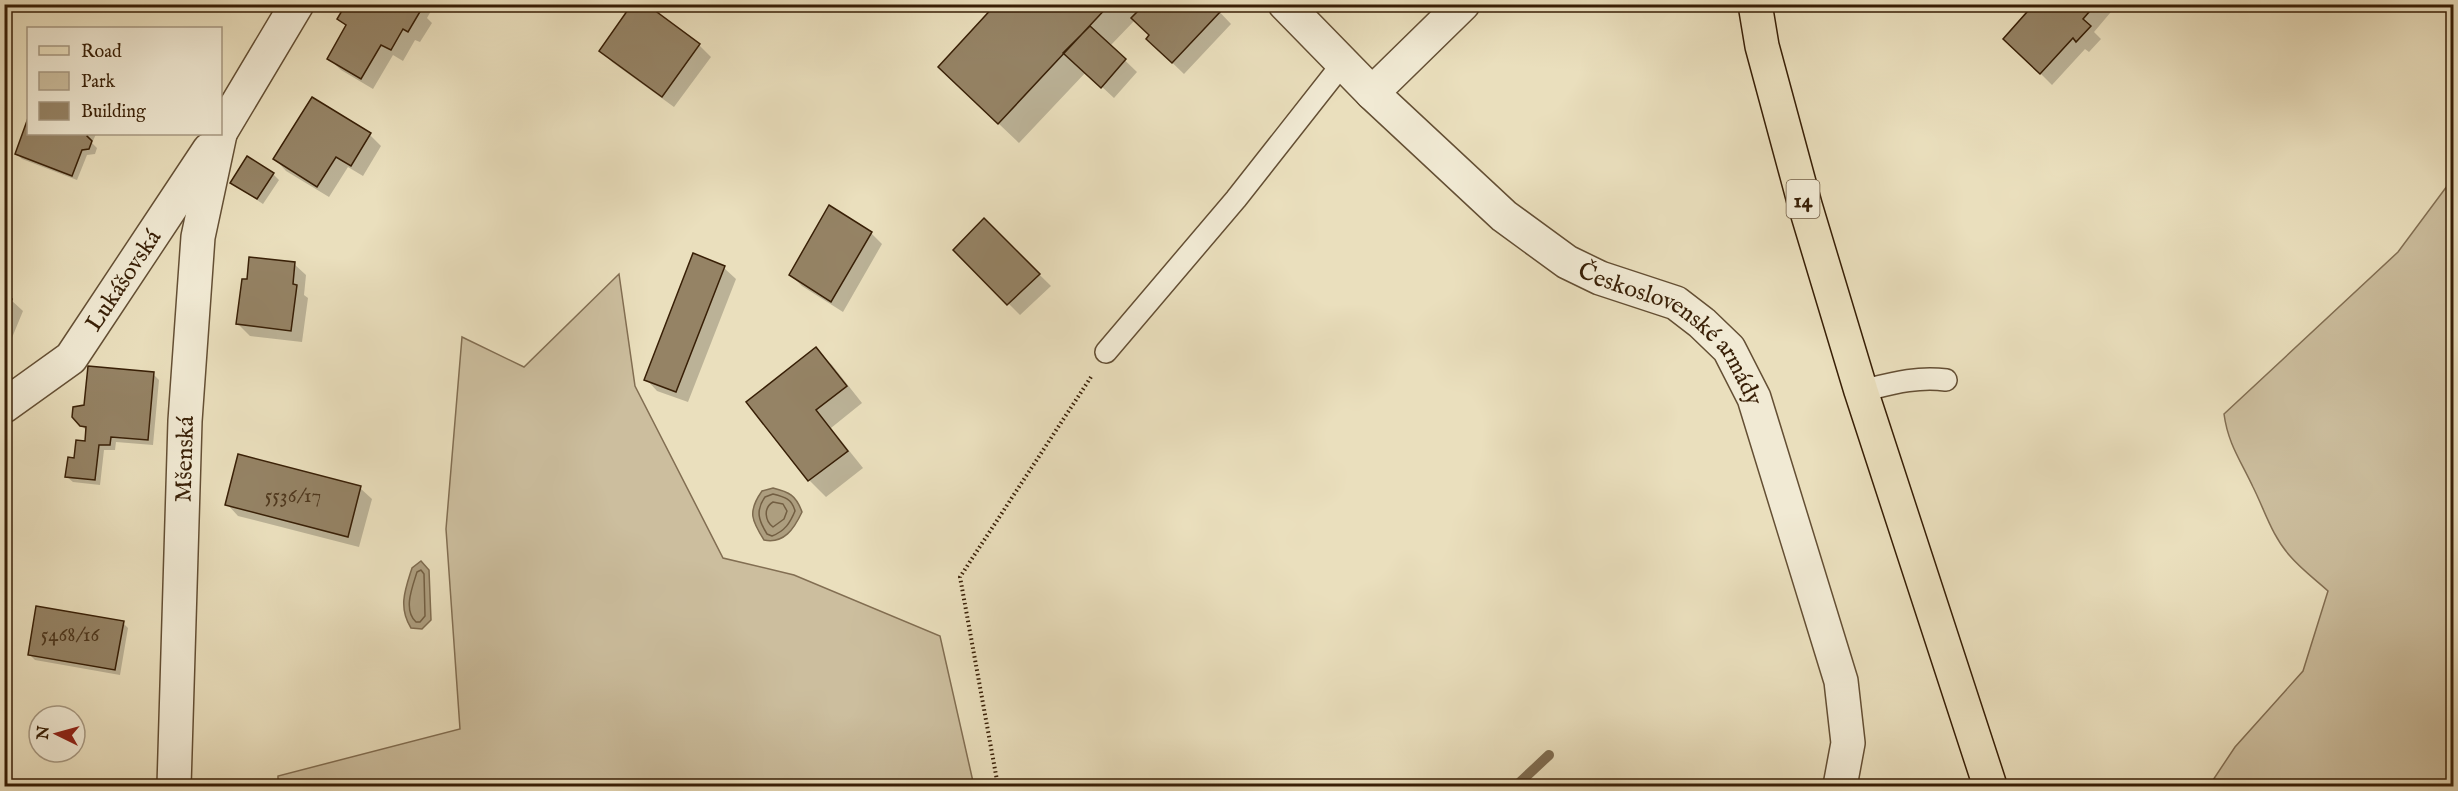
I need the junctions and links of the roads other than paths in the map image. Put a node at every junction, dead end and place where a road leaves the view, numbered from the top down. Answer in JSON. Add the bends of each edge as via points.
{"nodes":[{"id":1,"x":297,"y":4,"type":"edge"},
{"id":2,"x":1285,"y":4,"type":"edge"},
{"id":3,"x":1463,"y":4,"type":"edge"},
{"id":4,"x":1755,"y":4,"type":"edge"},
{"id":5,"x":1343,"y":63,"type":"junction"},
{"id":6,"x":1372,"y":93,"type":"junction"},
{"id":7,"x":222,"y":131,"type":"edge"},
{"id":8,"x":219,"y":135,"type":"edge"},
{"id":9,"x":220,"y":135,"type":"edge"},
{"id":10,"x":1106,"y":352,"type":"road end"},
{"id":11,"x":1946,"y":380,"type":"dead end"},
{"id":12,"x":1861,"y":391,"type":"junction"},
{"id":13,"x":4,"y":406,"type":"edge"},
{"id":14,"x":174,"y":786,"type":"edge"},
{"id":15,"x":1840,"y":786,"type":"edge"},
{"id":16,"x":1990,"y":786,"type":"edge"}],
"edges":[{"from":1,"to":7,"type":"street","name":"Lukášovská"},
{"from":2,"to":5,"type":"street","name":"Československé armády"},
{"from":3,"to":6,"type":"street"},
{"from":4,"to":12,"type":"main road","number":"14","via":[[1762,46],[1805,205]]},
{"from":5,"to":6,"type":"street","name":"Československé armády"},
{"from":5,"to":10,"type":"lane","via":[[1236,199]]},
{"from":6,"to":15,"type":"street","name":"Československé armády","via":[[1504,216],[1567,262],[1600,278],[1676,303],[1728,349],[1754,399],[1841,681],[1848,743]]},
{"from":8,"to":13,"type":"street","name":"Lukášovská","via":[[71,358]]},
{"from":9,"to":14,"type":"street","name":"Mšenská","via":[[198,237],[185,421]]},
{"from":11,"to":12,"type":"lane","via":[[1910,379]]},
{"from":12,"to":16,"type":"main road","number":"14"}]}
